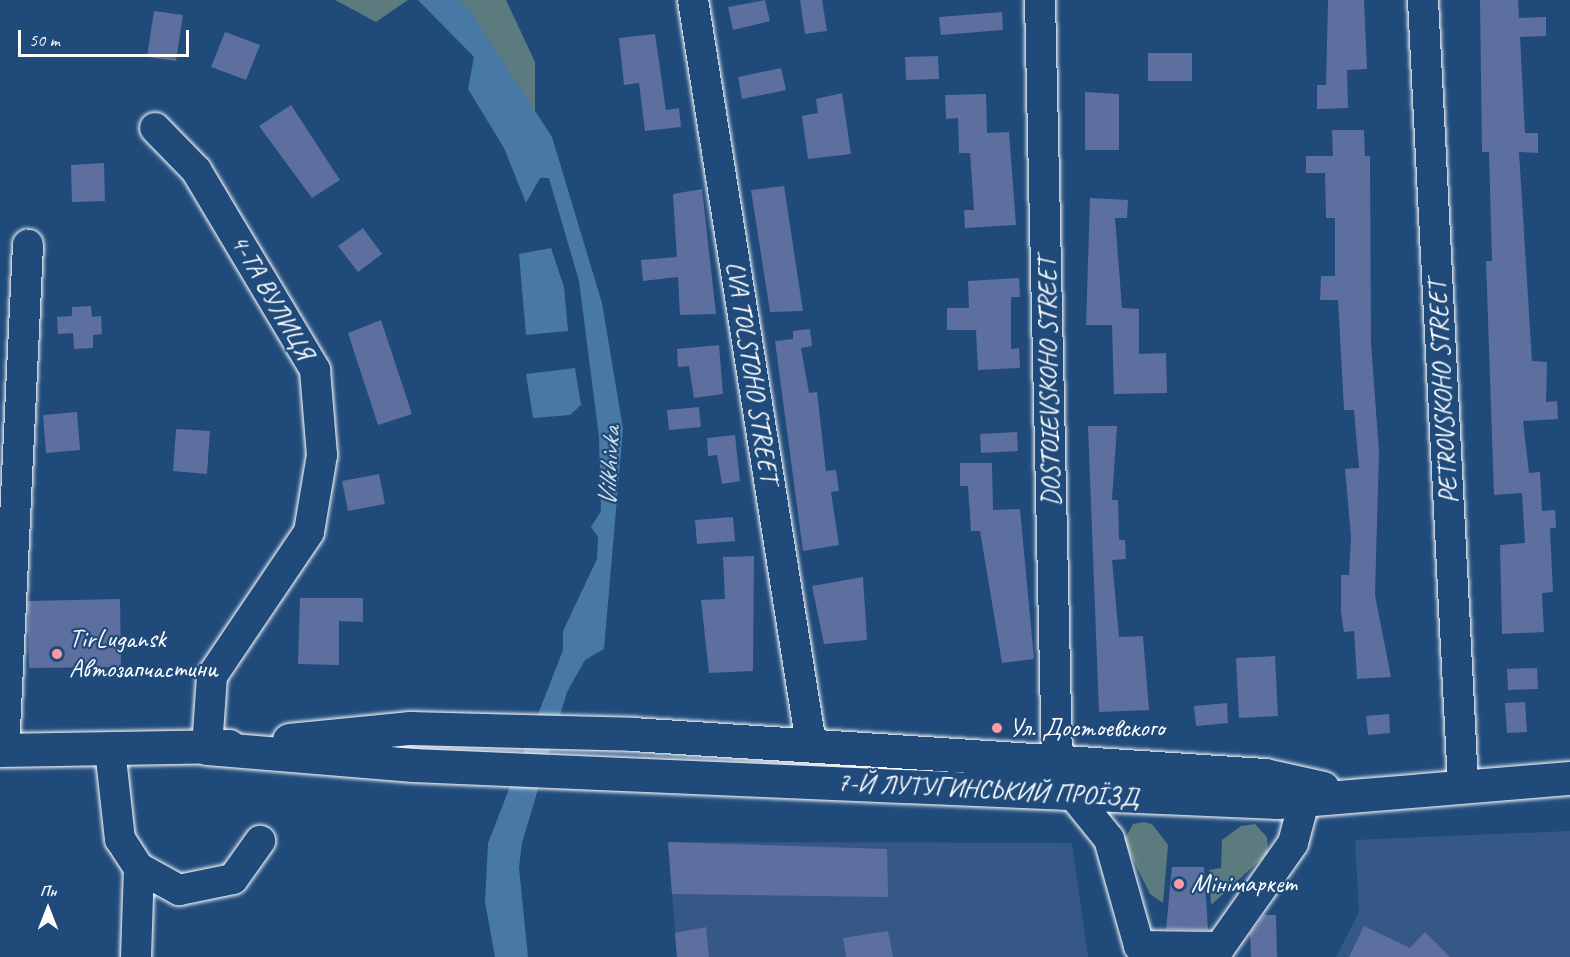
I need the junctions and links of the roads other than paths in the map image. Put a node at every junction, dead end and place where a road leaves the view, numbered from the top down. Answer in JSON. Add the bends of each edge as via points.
{"nodes":[{"id":1,"x":693,"y":0,"type":"edge"},
{"id":2,"x":1040,"y":0,"type":"edge"},
{"id":3,"x":1422,"y":0,"type":"edge"},
{"id":4,"x":155,"y":128,"type":"dead end"},
{"id":5,"x":27,"y":245,"type":"dead end"},
{"id":6,"x":811,"y":744,"type":"junction"},
{"id":7,"x":207,"y":748,"type":"junction"},
{"id":8,"x":110,"y":749,"type":"junction"},
{"id":9,"x":2,"y":750,"type":"edge"},
{"id":10,"x":1058,"y":763,"type":"junction"},
{"id":11,"x":1570,"y":778,"type":"edge"},
{"id":12,"x":1463,"y":784,"type":"junction"},
{"id":13,"x":1348,"y":793,"type":"junction"},
{"id":14,"x":1075,"y":798,"type":"junction"},
{"id":15,"x":1305,"y":798,"type":"junction"},
{"id":16,"x":260,"y":841,"type":"dead end"},
{"id":17,"x":139,"y":868,"type":"junction"},
{"id":18,"x":136,"y":957,"type":"edge"}],
"edges":[{"from":1,"to":6,"type":"street","name":"LVA TOLSTOHO STREET"},
{"from":2,"to":10,"type":"street","name":"DOSTOIEVSKOHO STREET"},
{"from":3,"to":12,"type":"street","name":"PETROVSKOHO STREET"},
{"from":4,"to":7,"type":"street","name":"4-ТА ВУЛИЦЯ","via":[[196,170],[279,303],[315,370],[319,412],[322,455],[309,532],[212,676]]},
{"from":5,"to":9,"type":"street"},
{"from":6,"to":7,"type":"main road","name":"7-Й ЛУТУГИНСЬКИЙ ПРОЇЗД","via":[[410,728]]},
{"from":6,"to":10,"type":"main road","name":"7-Й ЛУТУГИНСЬКИЙ ПРОЇЗД"},
{"from":7,"to":8,"type":"main road"},
{"from":7,"to":14,"type":"main road","name":"7-Й ЛУТУГИНСЬКИЙ ПРОЇЗД","via":[[413,765]]},
{"from":8,"to":9,"type":"main road"},
{"from":8,"to":17,"type":"street","via":[[120,839]]},
{"from":10,"to":13,"type":"main road","name":"7-Й ЛУТУГИНСЬКИЙ ПРОЇЗД","via":[[1265,775]]},
{"from":11,"to":12,"type":"main road","name":"7-Й ЛУТУГИНСЬКИЙ ПРОЇЗД"},
{"from":12,"to":13,"type":"main road","name":"7-Й ЛУТУГИНСЬКИЙ ПРОЇЗД"},
{"from":13,"to":15,"type":"main road","name":"7-Й ЛУТУГИНСЬКИЙ ПРОЇЗД"},
{"from":14,"to":15,"type":"main road","name":"7-Й ЛУТУГИНСЬКИЙ ПРОЇЗД"},
{"from":14,"to":15,"type":"street","via":[[1109,839],[1139,946],[1220,947],[1293,843]]},
{"from":16,"to":17,"type":"street","via":[[233,879],[179,890]]},
{"from":17,"to":18,"type":"street"}]}
